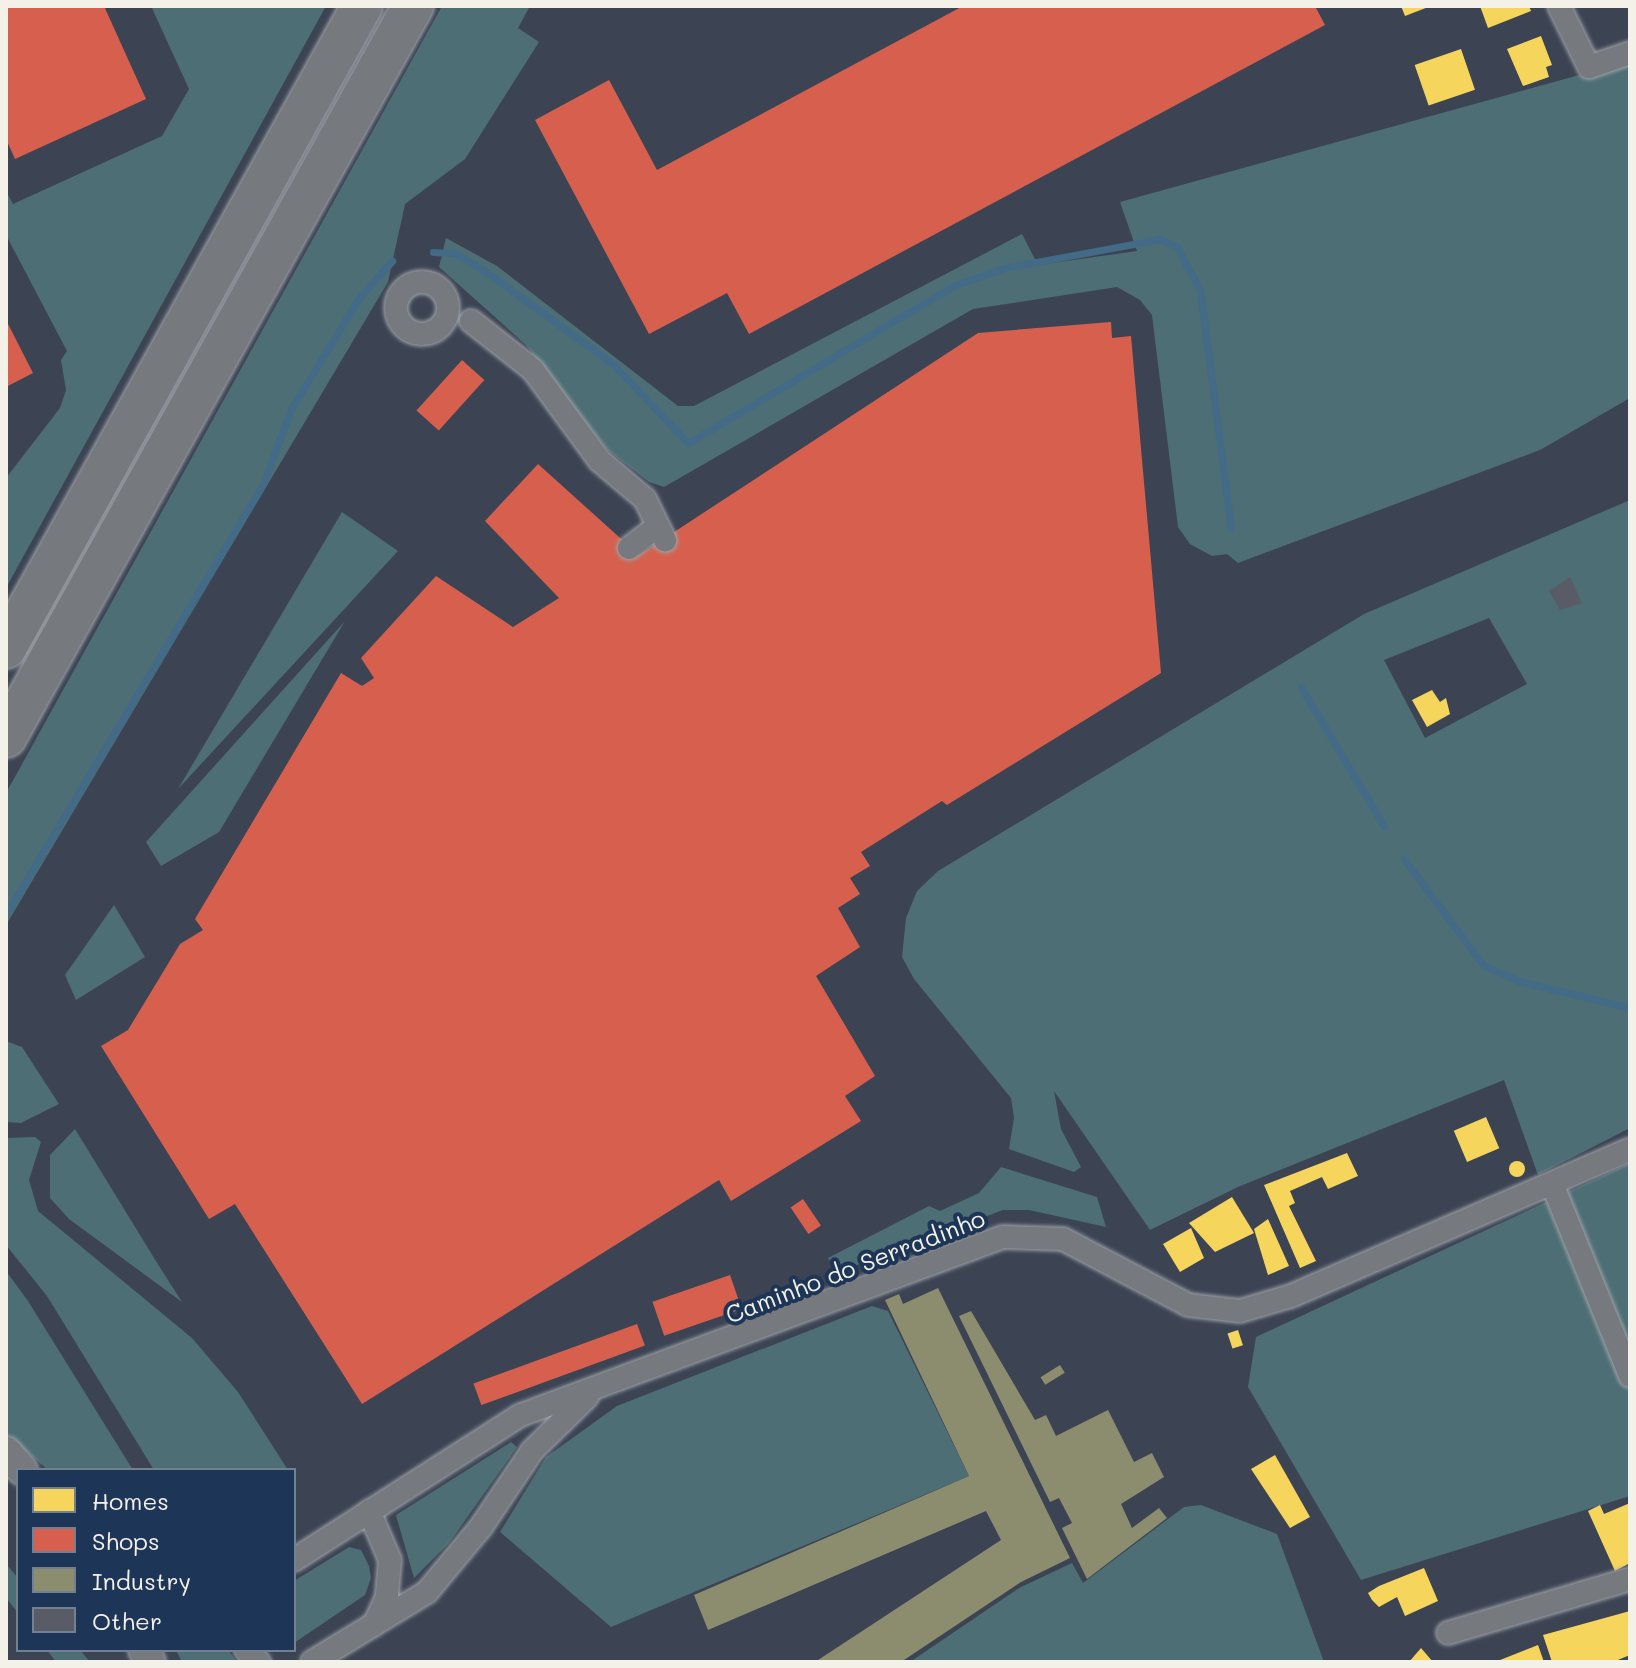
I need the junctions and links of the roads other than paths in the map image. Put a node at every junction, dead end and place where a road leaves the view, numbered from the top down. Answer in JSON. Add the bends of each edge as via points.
{"nodes":[{"id":1,"x":362,"y":6,"type":"edge"},
{"id":2,"x":413,"y":6,"type":"edge"},
{"id":3,"x":1559,"y":6,"type":"edge"},
{"id":4,"x":1630,"y":53,"type":"edge"},
{"id":5,"x":471,"y":321,"type":"dead end"},
{"id":6,"x":629,"y":548,"type":"dead end"},
{"id":7,"x":6,"y":648,"type":"edge"},
{"id":8,"x":6,"y":737,"type":"edge"},
{"id":9,"x":1630,"y":1149,"type":"edge"},
{"id":10,"x":1553,"y":1186,"type":"junction"},
{"id":11,"x":1630,"y":1376,"type":"edge"},
{"id":12,"x":601,"y":1387,"type":"junction"},
{"id":13,"x":6,"y":1452,"type":"edge"},
{"id":14,"x":20,"y":1468,"type":"edge"},
{"id":15,"x":369,"y":1511,"type":"junction"},
{"id":16,"x":296,"y":1559,"type":"edge"},
{"id":17,"x":1630,"y":1579,"type":"edge"},
{"id":18,"x":373,"y":1626,"type":"junction"},
{"id":19,"x":1448,"y":1633,"type":"dead end"},
{"id":20,"x":312,"y":1662,"type":"edge"}],
"edges":[{"from":1,"to":7,"type":"highway"},
{"from":2,"to":8,"type":"highway"},
{"from":3,"to":4,"type":"street","via":[[1589,67]]},
{"from":5,"to":6,"type":"street","via":[[533,370],[599,460],[645,499],[662,533]]},
{"from":9,"to":10,"type":"street","name":"Caminho do Serradinho"},
{"from":10,"to":11,"type":"street"},
{"from":10,"to":12,"type":"street","name":"Caminho do Serradinho","via":[[1291,1296],[1240,1311],[1188,1305],[1063,1239],[1003,1237]]},
{"from":12,"to":15,"type":"street","name":"Caminho do Serradinho","via":[[504,1425]]},
{"from":12,"to":18,"type":"street","via":[[532,1451],[454,1563],[427,1592]]},
{"from":13,"to":14,"type":"street"},
{"from":15,"to":16,"type":"street","name":"Caminho do Serradinho"},
{"from":15,"to":18,"type":"street","via":[[390,1560],[387,1597]]},
{"from":17,"to":19,"type":"street"},
{"from":18,"to":20,"type":"street"}]}
